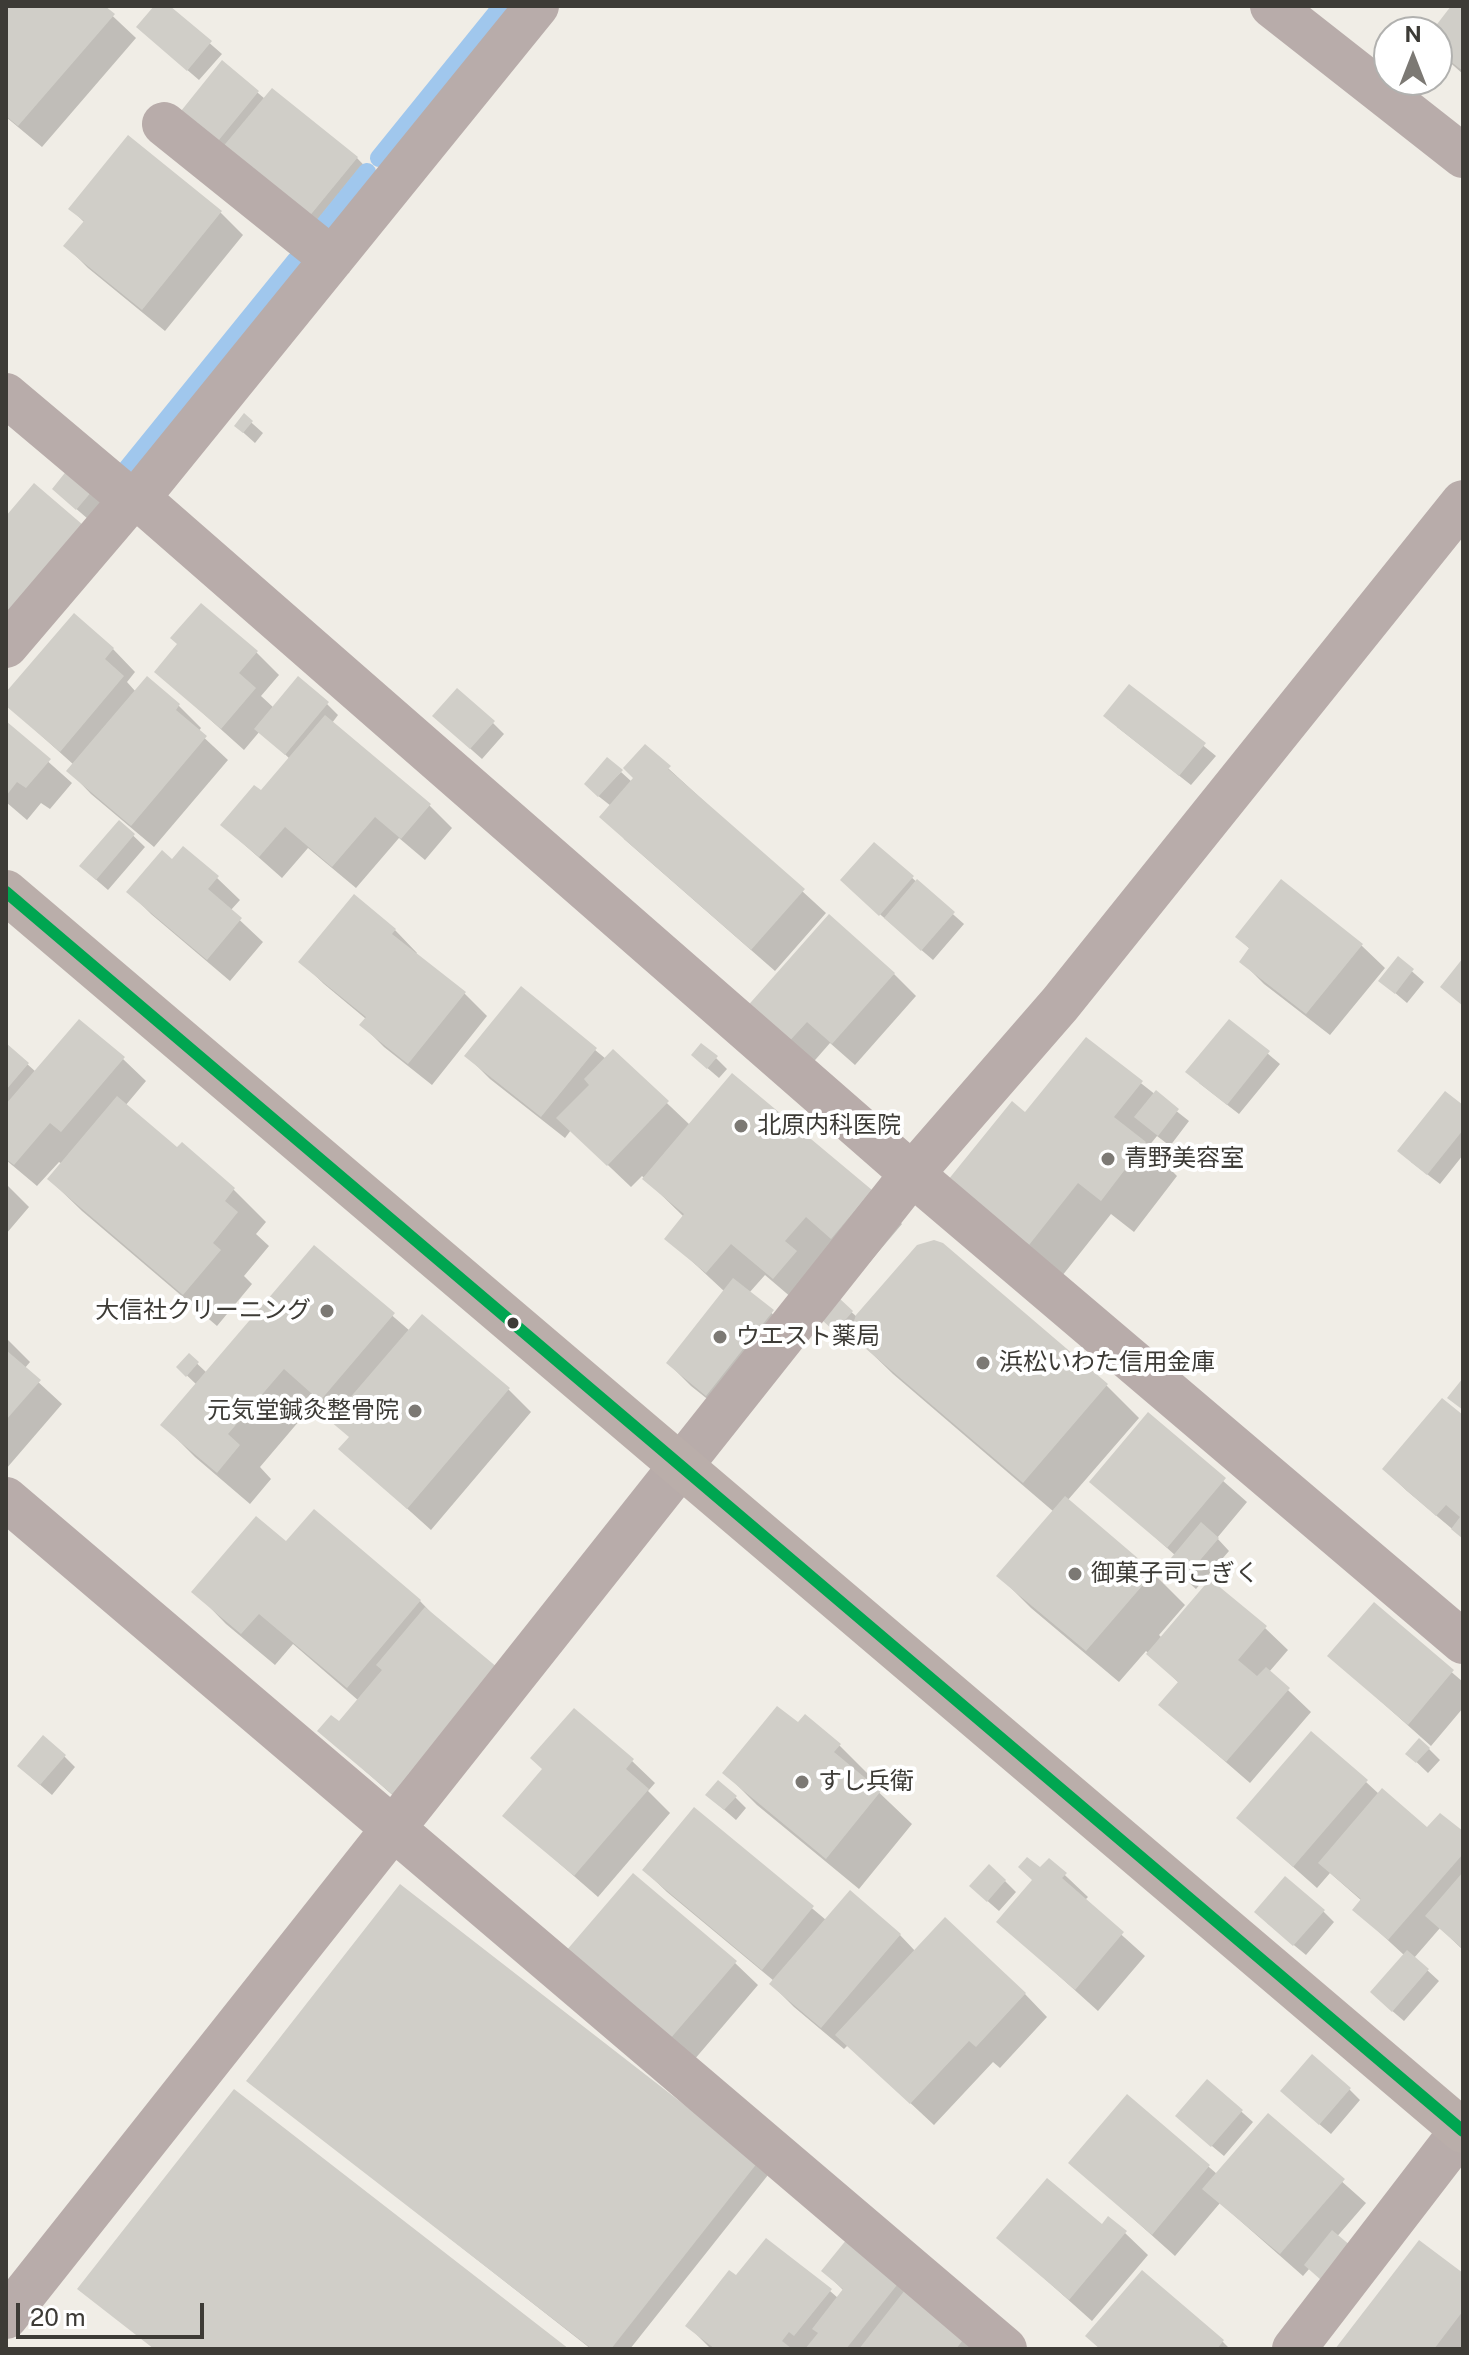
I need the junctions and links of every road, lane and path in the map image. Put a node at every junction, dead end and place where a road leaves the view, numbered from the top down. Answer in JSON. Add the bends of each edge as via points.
{"nodes":[{"id":1,"x":537,"y":6,"type":"edge"},
{"id":2,"x":1272,"y":6,"type":"edge"},
{"id":3,"x":164,"y":124,"type":"dead end"},
{"id":4,"x":1463,"y":156,"type":"edge"},
{"id":5,"x":332,"y":259,"type":"junction"},
{"id":6,"x":6,"y":395,"type":"edge"},
{"id":7,"x":136,"y":500,"type":"junction"},
{"id":8,"x":1463,"y":502,"type":"edge"},
{"id":9,"x":6,"y":646,"type":"edge"},
{"id":10,"x":6,"y":892,"type":"edge"},
{"id":11,"x":912,"y":1174,"type":"junction"},
{"id":12,"x":682,"y":1465,"type":"junction"},
{"id":13,"x":6,"y":1499,"type":"edge"},
{"id":14,"x":1463,"y":1642,"type":"edge"},
{"id":15,"x":393,"y":1829,"type":"junction"},
{"id":16,"x":1463,"y":2130,"type":"edge"},
{"id":17,"x":6,"y":2317,"type":"edge"},
{"id":18,"x":1005,"y":2349,"type":"edge"},
{"id":19,"x":1294,"y":2349,"type":"edge"}],
"edges":[{"from":1,"to":5,"type":"street"},
{"from":2,"to":4,"type":"street"},
{"from":3,"to":5,"type":"street"},
{"from":5,"to":7,"type":"street"},
{"from":6,"to":7,"type":"street"},
{"from":7,"to":9,"type":"street"},
{"from":7,"to":11,"type":"street"},
{"from":8,"to":11,"type":"street","via":[[1060,1004]]},
{"from":10,"to":12,"type":"main road"},
{"from":11,"to":12,"type":"street"},
{"from":11,"to":14,"type":"street"},
{"from":12,"to":15,"type":"street"},
{"from":12,"to":16,"type":"main road"},
{"from":13,"to":15,"type":"street"},
{"from":15,"to":17,"type":"street"},
{"from":15,"to":18,"type":"street"},
{"from":16,"to":19,"type":"street"}]}
